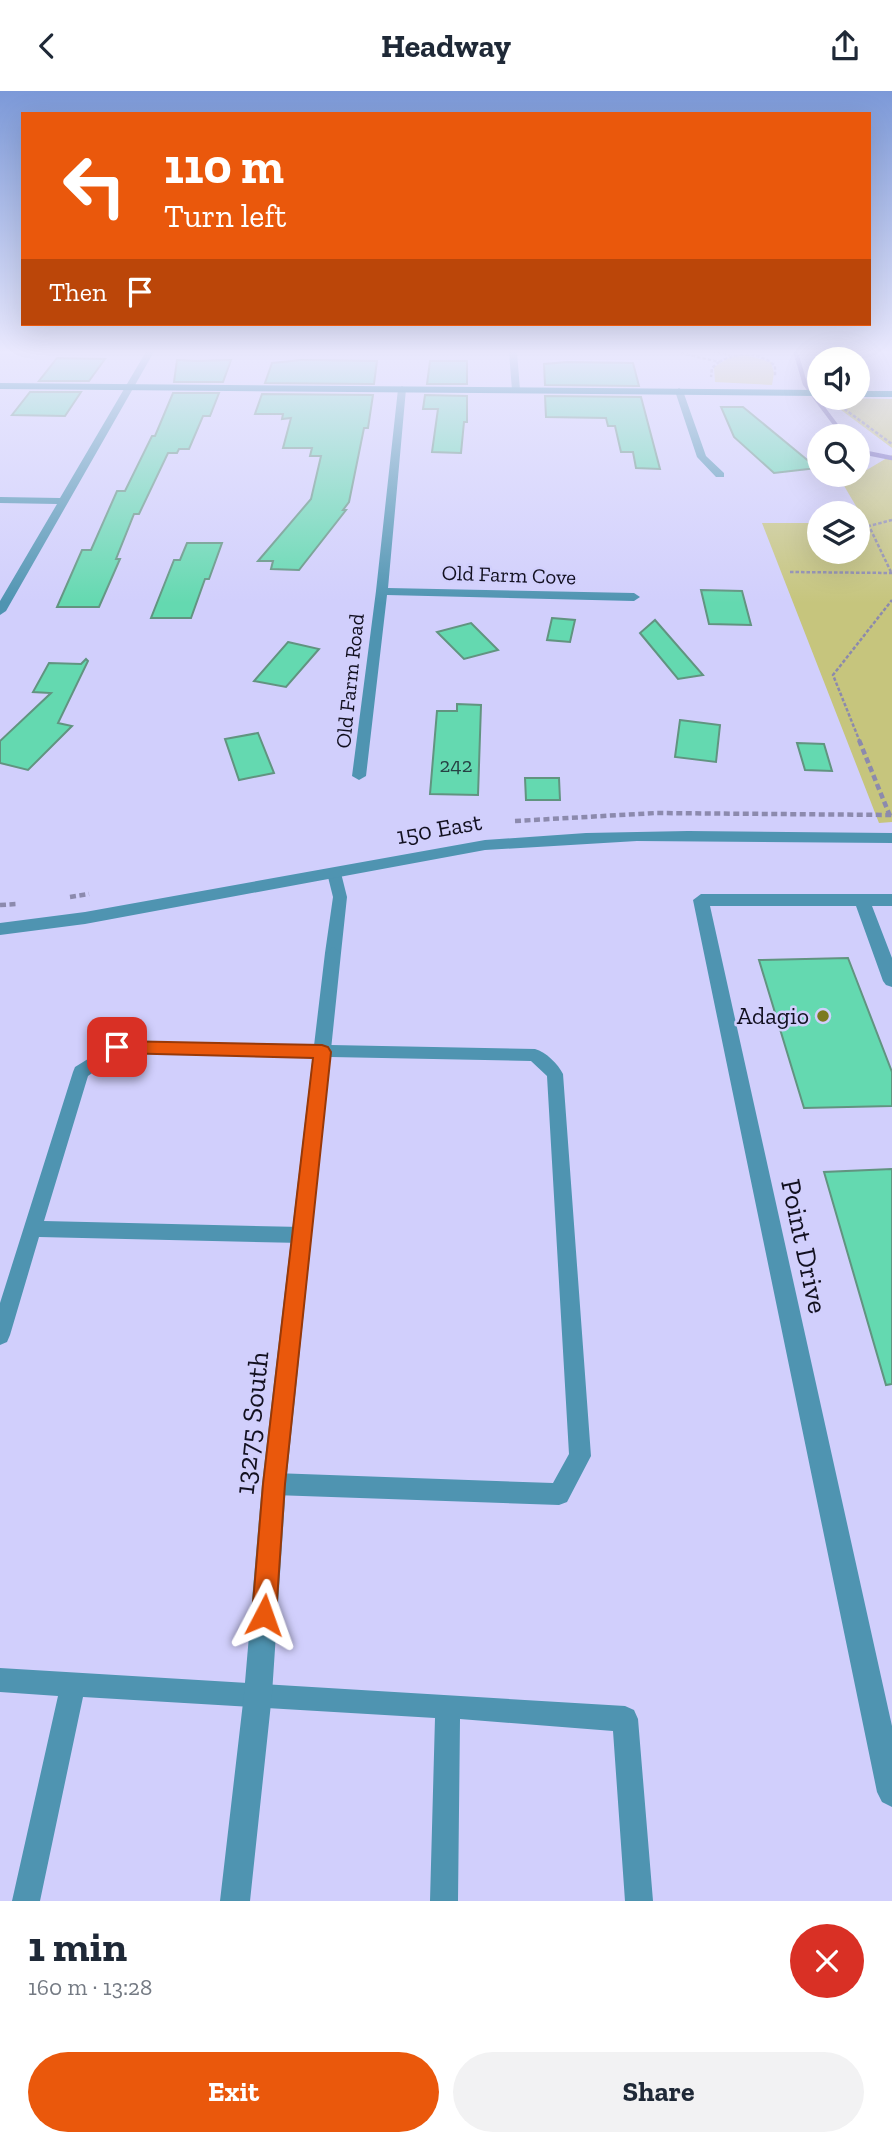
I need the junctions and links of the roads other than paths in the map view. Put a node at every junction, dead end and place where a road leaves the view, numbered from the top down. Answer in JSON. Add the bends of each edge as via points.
{"nodes":[{"id":1,"x":103,"y":434,"type":"edge"},
{"id":2,"x":397,"y":434,"type":"edge"},
{"id":3,"x":694,"y":434,"type":"edge"},
{"id":4,"x":720,"y":475,"type":"dead end"},
{"id":5,"x":0,"y":500,"type":"edge"},
{"id":6,"x":64,"y":501,"type":"junction"},
{"id":7,"x":382,"y":591,"type":"junction"},
{"id":8,"x":634,"y":597,"type":"dead end"},
{"id":9,"x":0,"y":611,"type":"edge"},
{"id":10,"x":359,"y":776,"type":"dead end"},
{"id":11,"x":892,"y":838,"type":"edge"},
{"id":12,"x":334,"y":873,"type":"junction"},
{"id":13,"x":862,"y":900,"type":"junction"},
{"id":14,"x":892,"y":900,"type":"edge"},
{"id":15,"x":0,"y":929,"type":"edge"},
{"id":16,"x":333,"y":953,"type":"joint"},
{"id":17,"x":892,"y":981,"type":"edge"},
{"id":18,"x":322,"y":1052,"type":"junction"},
{"id":19,"x":33,"y":1229,"type":"junction"},
{"id":20,"x":302,"y":1235,"type":"junction"},
{"id":21,"x":0,"y":1335,"type":"edge"},
{"id":22,"x":274,"y":1484,"type":"junction"},
{"id":23,"x":0,"y":1680,"type":"edge"},
{"id":24,"x":73,"y":1686,"type":"junction"},
{"id":25,"x":258,"y":1694,"type":"junction"},
{"id":26,"x":448,"y":1706,"type":"junction"},
{"id":27,"x":892,"y":1792,"type":"edge"},
{"id":28,"x":26,"y":1901,"type":"edge"},
{"id":29,"x":235,"y":1901,"type":"edge"},
{"id":30,"x":444,"y":1901,"type":"edge"},
{"id":31,"x":639,"y":1901,"type":"edge"}],
"edges":[{"from":1,"to":6,"type":"street"},
{"from":2,"to":7,"type":"street"},
{"from":3,"to":4,"type":"street","via":[[702,457]]},
{"from":5,"to":6,"type":"street"},
{"from":6,"to":9,"type":"street"},
{"from":7,"to":8,"type":"street","name":"Old Farm Cove"},
{"from":7,"to":10,"type":"street","name":"Old Farm Road"},
{"from":11,"to":12,"type":"street","name":"150 East","via":[[578,836],[485,845]]},
{"from":12,"to":15,"type":"street","name":"150 East"},
{"from":12,"to":16,"type":"lane","via":[[340,897]]},
{"from":13,"to":14,"type":"street","name":"Point Drive"},
{"from":13,"to":17,"type":"street"},
{"from":13,"to":27,"type":"street","name":"Point Drive","via":[[701,899]]},
{"from":16,"to":18,"type":"street","name":"13275 South"},
{"from":18,"to":19,"type":"lane","via":[[117,1047],[81,1072]]},
{"from":18,"to":20,"type":"street","name":"13275 South"},
{"from":18,"to":22,"type":"lane","via":[[535,1055],[555,1074],[580,1456],[559,1494]]},
{"from":19,"to":20,"type":"lane"},
{"from":19,"to":21,"type":"lane"},
{"from":20,"to":22,"type":"street","name":"13275 South"},
{"from":22,"to":25,"type":"street","name":"13275 South"},
{"from":23,"to":24,"type":"lane"},
{"from":24,"to":25,"type":"lane"},
{"from":24,"to":28,"type":"lane"},
{"from":25,"to":26,"type":"lane"},
{"from":25,"to":29,"type":"street","name":"13275 South"},
{"from":26,"to":30,"type":"lane"},
{"from":26,"to":31,"type":"lane","via":[[625,1719]]}]}
